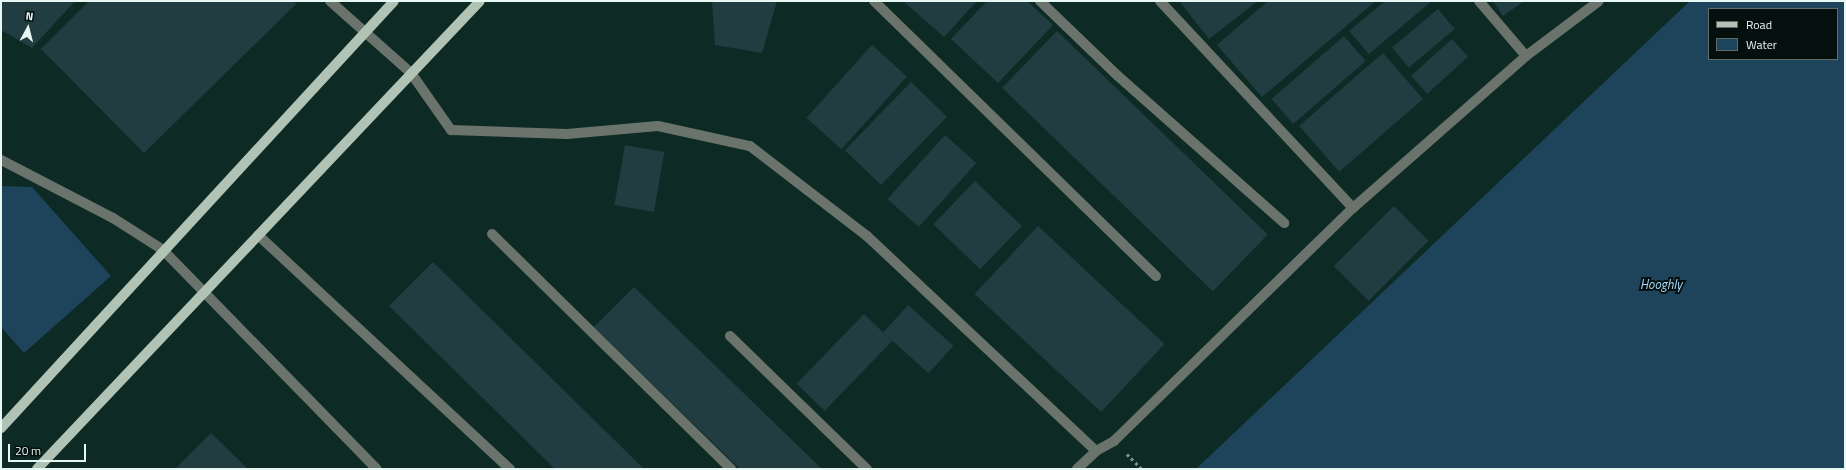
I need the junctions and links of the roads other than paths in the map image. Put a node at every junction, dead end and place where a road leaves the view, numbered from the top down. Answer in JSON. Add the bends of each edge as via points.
{"nodes":[{"id":1,"x":330,"y":1,"type":"edge"},
{"id":2,"x":394,"y":1,"type":"edge"},
{"id":3,"x":480,"y":1,"type":"edge"},
{"id":4,"x":874,"y":1,"type":"edge"},
{"id":5,"x":1040,"y":1,"type":"edge"},
{"id":6,"x":1160,"y":1,"type":"edge"},
{"id":7,"x":1479,"y":1,"type":"edge"},
{"id":8,"x":1599,"y":1,"type":"edge"},
{"id":9,"x":364,"y":32,"type":"junction"},
{"id":10,"x":1526,"y":56,"type":"junction"},
{"id":11,"x":411,"y":73,"type":"junction"},
{"id":12,"x":1,"y":160,"type":"edge"},
{"id":13,"x":1353,"y":208,"type":"junction"},
{"id":14,"x":1284,"y":222,"type":"dead end"},
{"id":15,"x":492,"y":234,"type":"dead end"},
{"id":16,"x":258,"y":235,"type":"junction"},
{"id":17,"x":163,"y":250,"type":"junction"},
{"id":18,"x":1156,"y":276,"type":"dead end"},
{"id":19,"x":204,"y":292,"type":"junction"},
{"id":20,"x":730,"y":336,"type":"dead end"},
{"id":21,"x":1,"y":428,"type":"edge"},
{"id":22,"x":1096,"y":451,"type":"junction"},
{"id":23,"x":37,"y":469,"type":"edge"},
{"id":24,"x":377,"y":469,"type":"edge"},
{"id":25,"x":510,"y":469,"type":"edge"},
{"id":26,"x":731,"y":469,"type":"edge"},
{"id":27,"x":867,"y":469,"type":"edge"},
{"id":28,"x":1077,"y":469,"type":"edge"}],
"edges":[{"from":1,"to":9,"type":"street"},
{"from":2,"to":9,"type":"main road"},
{"from":3,"to":11,"type":"main road"},
{"from":4,"to":18,"type":"street"},
{"from":5,"to":14,"type":"street","via":[[1118,76]]},
{"from":6,"to":13,"type":"street"},
{"from":7,"to":10,"type":"street"},
{"from":8,"to":10,"type":"street"},
{"from":9,"to":11,"type":"street"},
{"from":9,"to":17,"type":"main road"},
{"from":10,"to":13,"type":"street"},
{"from":11,"to":16,"type":"main road"},
{"from":11,"to":22,"type":"street","via":[[451,130],[568,134],[658,126],[750,146],[867,236]]},
{"from":12,"to":17,"type":"street","via":[[113,218]]},
{"from":13,"to":22,"type":"street","via":[[1114,441]]},
{"from":15,"to":26,"type":"street"},
{"from":16,"to":19,"type":"main road"},
{"from":16,"to":25,"type":"street"},
{"from":17,"to":19,"type":"street"},
{"from":17,"to":21,"type":"main road"},
{"from":19,"to":23,"type":"main road"},
{"from":19,"to":24,"type":"street"},
{"from":20,"to":27,"type":"street"},
{"from":22,"to":28,"type":"street"}]}
